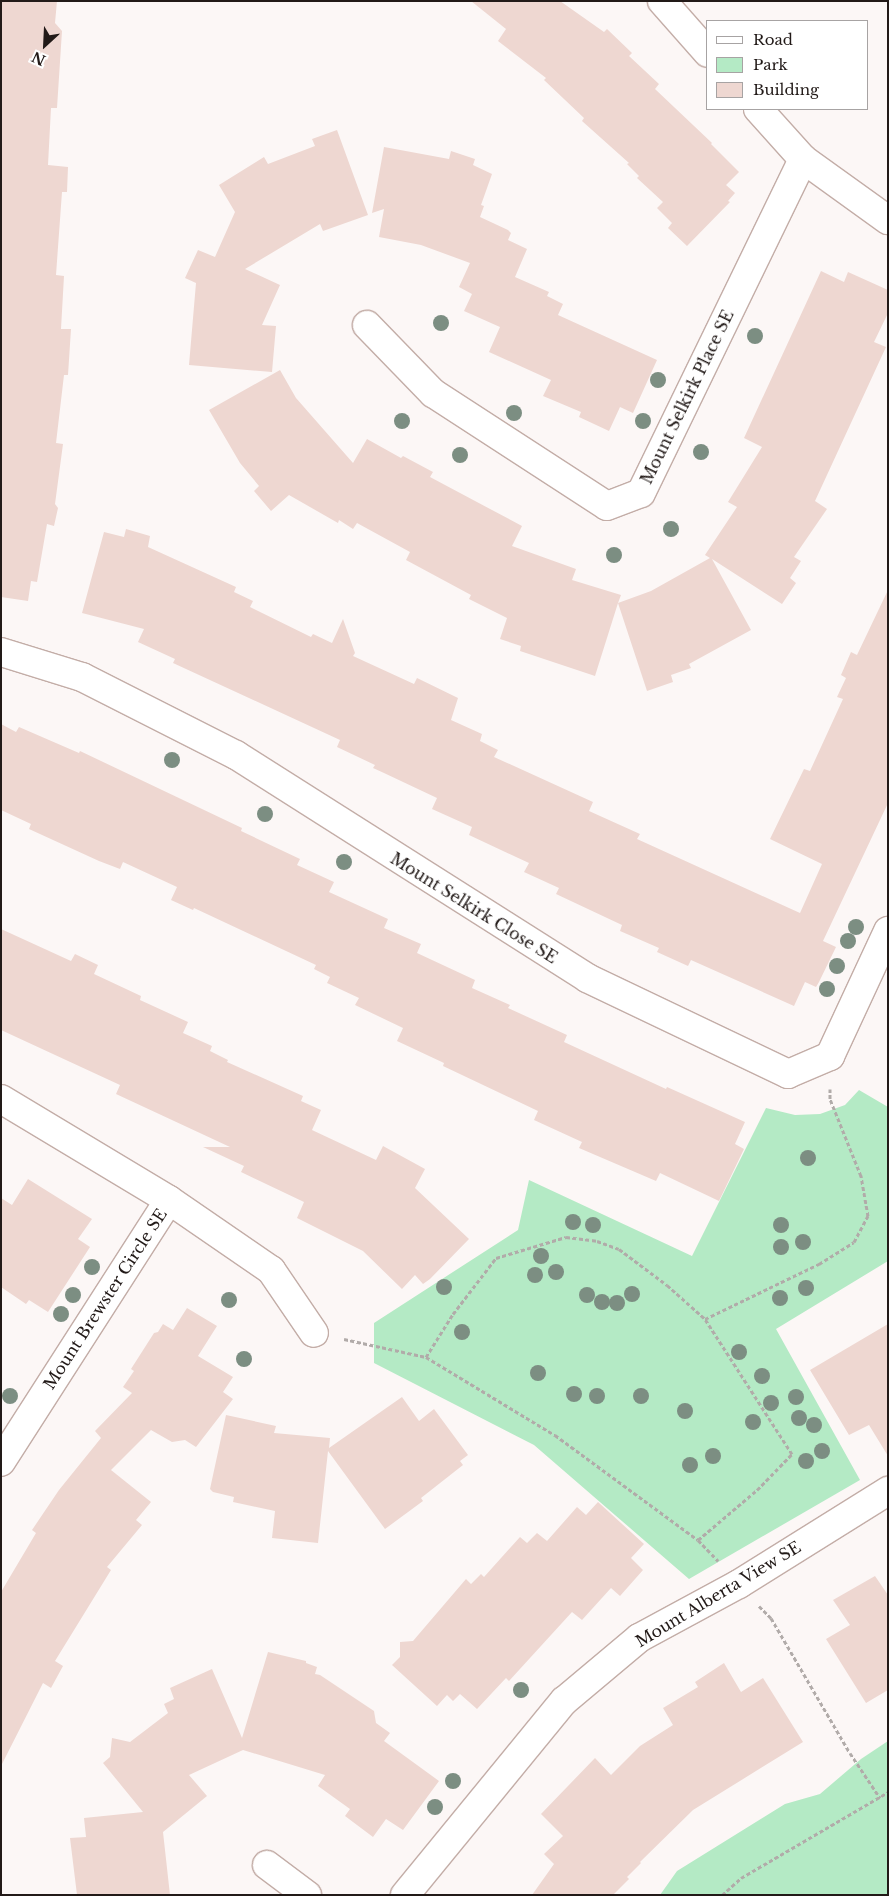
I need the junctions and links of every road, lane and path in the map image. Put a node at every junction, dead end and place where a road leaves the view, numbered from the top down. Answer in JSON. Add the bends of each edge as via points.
{"nodes":[{"id":1,"x":662,"y":1,"type":"edge"},
{"id":2,"x":706,"y":51,"type":"edge"},
{"id":3,"x":759,"y":110,"type":"edge"},
{"id":4,"x":803,"y":159,"type":"junction"},
{"id":5,"x":888,"y":220,"type":"edge"},
{"id":6,"x":367,"y":325,"type":"dead end"},
{"id":7,"x":1,"y":652,"type":"edge"},
{"id":8,"x":888,"y":931,"type":"edge"},
{"id":9,"x":830,"y":1056,"type":"junction"},
{"id":10,"x":1,"y":1099,"type":"edge"},
{"id":11,"x":168,"y":1200,"type":"junction"},
{"id":12,"x":704,"y":1319,"type":"junction"},
{"id":13,"x":314,"y":1333,"type":"joint"},
{"id":14,"x":426,"y":1356,"type":"junction"},
{"id":15,"x":1,"y":1462,"type":"edge"},
{"id":16,"x":888,"y":1491,"type":"edge"},
{"id":17,"x":698,"y":1540,"type":"junction"},
{"id":18,"x":739,"y":1584,"type":"junction"},
{"id":19,"x":888,"y":1792,"type":"edge"},
{"id":20,"x":880,"y":1798,"type":"junction"},
{"id":21,"x":267,"y":1865,"type":"dead end"},
{"id":22,"x":307,"y":1895,"type":"edge"},
{"id":23,"x":405,"y":1895,"type":"edge"},
{"id":24,"x":722,"y":1895,"type":"edge"}],
"edges":[{"from":1,"to":2,"type":"street"},
{"from":3,"to":4,"type":"street"},
{"from":4,"to":5,"type":"street"},
{"from":4,"to":6,"type":"street","name":"Mount Selkirk Place SE","via":[[640,493],[607,506],[433,393]]},
{"from":7,"to":9,"type":"street","name":"Mount Selkirk Close SE","via":[[82,677],[236,755],[586,978],[788,1074]]},
{"from":8,"to":9,"type":"street"},
{"from":9,"to":12,"type":"path","via":[[830,1099],[861,1176],[868,1216],[854,1242],[820,1264]]},
{"from":10,"to":11,"type":"street","name":"Mount Brewster Circle SE"},
{"from":11,"to":13,"type":"street","via":[[271,1270]]},
{"from":11,"to":15,"type":"street","name":"Mount Brewster Circle SE"},
{"from":12,"to":14,"type":"path","via":[[667,1284],[619,1249],[597,1241],[566,1238],[496,1258]]},
{"from":12,"to":17,"type":"path","via":[[792,1454],[757,1490]]},
{"from":13,"to":14,"type":"path"},
{"from":14,"to":17,"type":"path","via":[[555,1435]]},
{"from":16,"to":18,"type":"street","name":"Mount Alberta View SE"},
{"from":17,"to":18,"type":"path"},
{"from":18,"to":20,"type":"path","via":[[770,1618]]},
{"from":18,"to":23,"type":"street","name":"Mount Alberta View SE","via":[[639,1638],[564,1701]]},
{"from":19,"to":20,"type":"path"},
{"from":20,"to":24,"type":"path","via":[[741,1878]]},
{"from":21,"to":22,"type":"street"}]}
